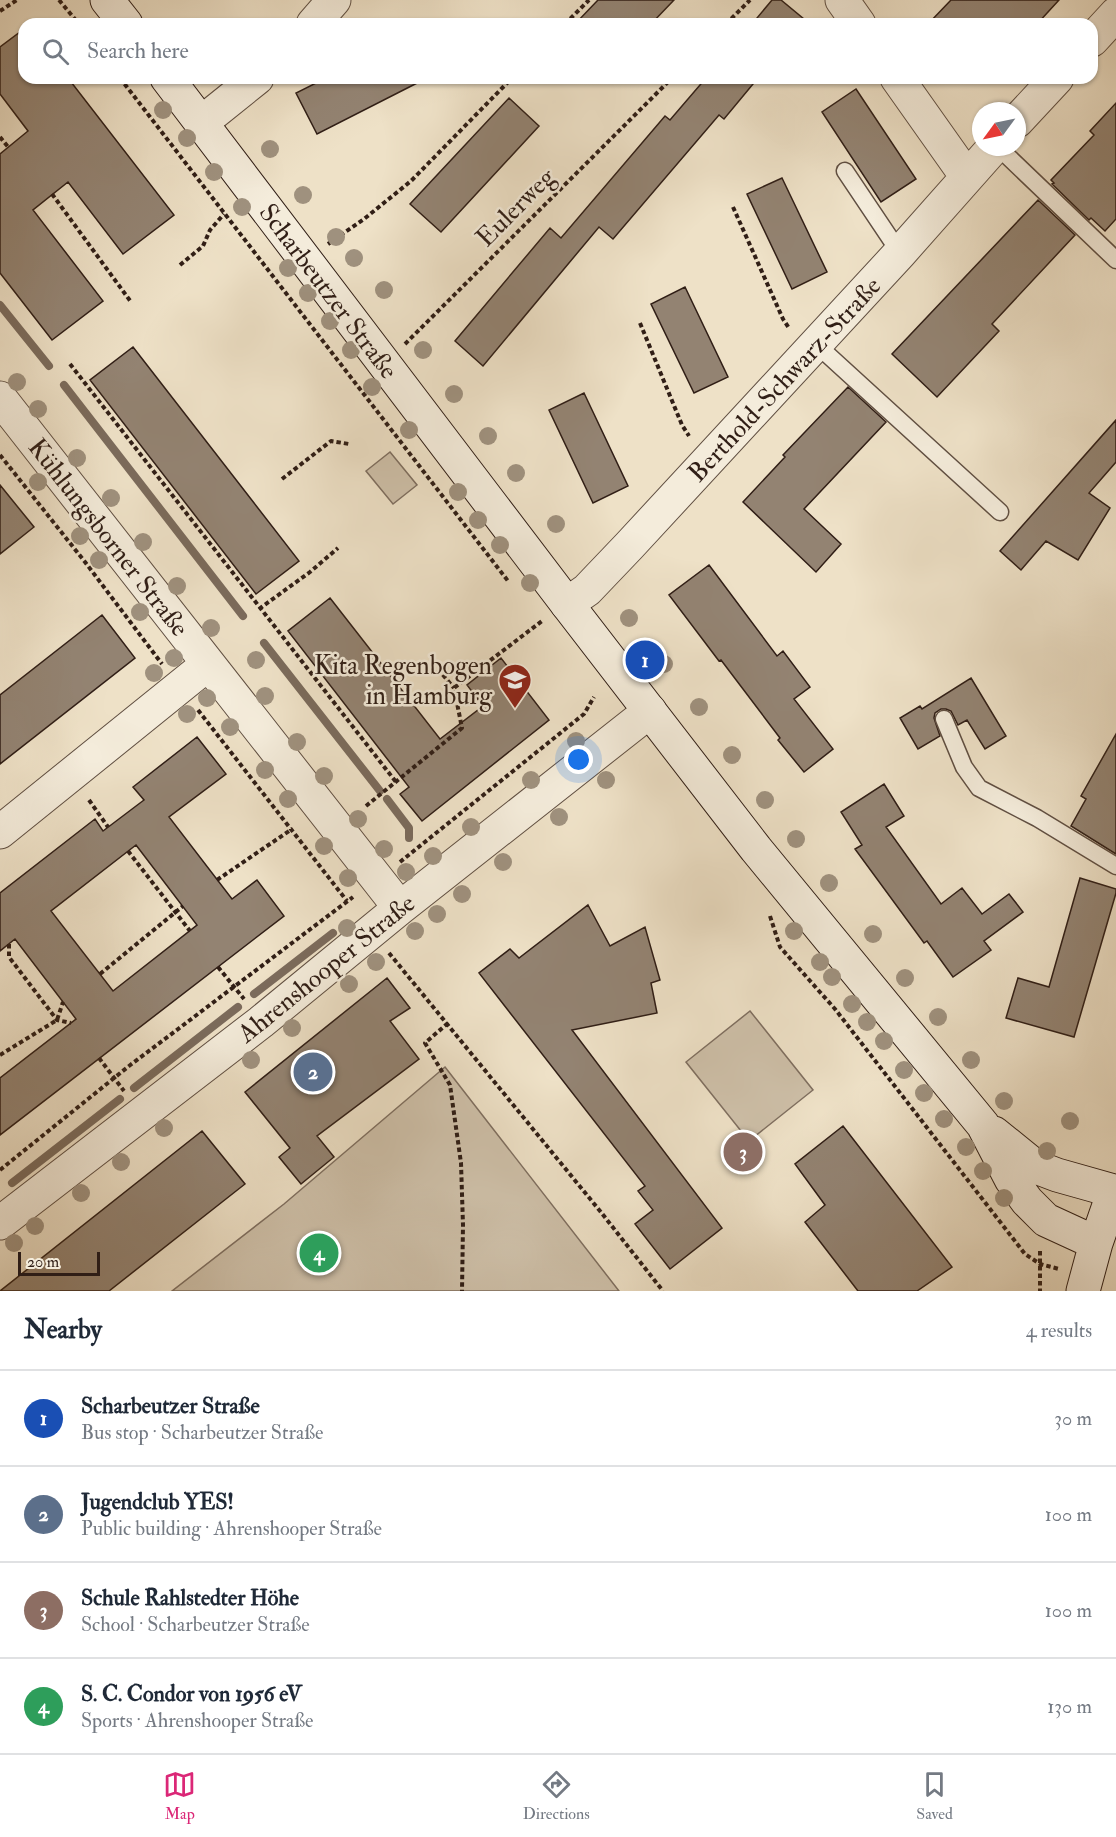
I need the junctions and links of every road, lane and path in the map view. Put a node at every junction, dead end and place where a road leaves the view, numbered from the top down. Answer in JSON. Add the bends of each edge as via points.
{"nodes":[{"id":1,"x":17,"y":0,"type":"edge"},
{"id":2,"x":59,"y":0,"type":"edge"},
{"id":3,"x":107,"y":0,"type":"edge"},
{"id":4,"x":334,"y":0,"type":"edge"},
{"id":5,"x":589,"y":0,"type":"edge"},
{"id":6,"x":750,"y":0,"type":"edge"},
{"id":7,"x":842,"y":0,"type":"edge"},
{"id":8,"x":0,"y":11,"type":"edge"},
{"id":9,"x":1116,"y":14,"type":"edge"},
{"id":10,"x":74,"y":18,"type":"edge"},
{"id":11,"x":121,"y":18,"type":"edge"},
{"id":12,"x":318,"y":18,"type":"edge"},
{"id":13,"x":571,"y":18,"type":"edge"},
{"id":14,"x":732,"y":18,"type":"edge"},
{"id":15,"x":855,"y":18,"type":"edge"},
{"id":16,"x":1098,"y":34,"type":"edge"},
{"id":17,"x":125,"y":84,"type":"edge"},
{"id":18,"x":172,"y":84,"type":"edge"},
{"id":19,"x":250,"y":84,"type":"edge"},
{"id":20,"x":506,"y":84,"type":"edge"},
{"id":21,"x":666,"y":84,"type":"edge"},
{"id":22,"x":901,"y":84,"type":"edge"},
{"id":23,"x":1051,"y":84,"type":"edge"},
{"id":24,"x":1026,"y":111,"type":"edge"},
{"id":25,"x":201,"y":123,"type":"junction"},
{"id":26,"x":0,"y":137,"type":"edge"},
{"id":27,"x":8,"y":147,"type":"dead end"},
{"id":28,"x":987,"y":156,"type":"edge"},
{"id":29,"x":1006,"y":156,"type":"edge"},
{"id":30,"x":845,"y":171,"type":"dead end"},
{"id":31,"x":967,"y":177,"type":"junction"},
{"id":32,"x":52,"y":194,"type":"dead end"},
{"id":33,"x":734,"y":207,"type":"dead end"},
{"id":34,"x":224,"y":214,"type":"junction"},
{"id":35,"x":900,"y":253,"type":"junction"},
{"id":36,"x":306,"y":260,"type":"junction"},
{"id":37,"x":1116,"y":260,"type":"edge"},
{"id":38,"x":180,"y":265,"type":"dead end"},
{"id":39,"x":131,"y":302,"type":"dead end"},
{"id":40,"x":640,"y":323,"type":"dead end"},
{"id":41,"x":812,"y":348,"type":"junction"},
{"id":42,"x":385,"y":363,"type":"junction"},
{"id":43,"x":70,"y":364,"type":"dead end"},
{"id":44,"x":3,"y":409,"type":"edge"},
{"id":45,"x":349,"y":444,"type":"dead end"},
{"id":46,"x":711,"y":457,"type":"junction"},
{"id":47,"x":282,"y":479,"type":"dead end"},
{"id":48,"x":1000,"y":513,"type":"dead end"},
{"id":49,"x":338,"y":548,"type":"dead end"},
{"id":50,"x":513,"y":587,"type":"dead end"},
{"id":51,"x":259,"y":609,"type":"junction"},
{"id":52,"x":553,"y":609,"type":"junction"},
{"id":53,"x":208,"y":664,"type":"junction"},
{"id":54,"x":438,"y":669,"type":"dead end"},
{"id":55,"x":454,"y":688,"type":"junction"},
{"id":56,"x":594,"y":697,"type":"dead end"},
{"id":57,"x":650,"y":711,"type":"junction"},
{"id":58,"x":944,"y":719,"type":"dead end"},
{"id":59,"x":396,"y":782,"type":"junction"},
{"id":60,"x":366,"y":807,"type":"dead end"},
{"id":61,"x":292,"y":829,"type":"dead end"},
{"id":62,"x":0,"y":832,"type":"edge"},
{"id":63,"x":128,"y":851,"type":"dead end"},
{"id":64,"x":1116,"y":866,"type":"edge"},
{"id":65,"x":218,"y":879,"type":"dead end"},
{"id":66,"x":377,"y":879,"type":"junction"},
{"id":67,"x":183,"y":906,"type":"dead end"},
{"id":68,"x":400,"y":908,"type":"junction"},
{"id":69,"x":175,"y":913,"type":"junction"},
{"id":70,"x":190,"y":931,"type":"dead end"},
{"id":71,"x":372,"y":932,"type":"junction"},
{"id":72,"x":9,"y":944,"type":"dead end"},
{"id":73,"x":780,"y":947,"type":"dead end"},
{"id":74,"x":218,"y":967,"type":"dead end"},
{"id":75,"x":100,"y":974,"type":"dead end"},
{"id":76,"x":234,"y":985,"type":"junction"},
{"id":77,"x":63,"y":1002,"type":"dead end"},
{"id":78,"x":57,"y":1020,"type":"junction"},
{"id":79,"x":261,"y":1022,"type":"junction"},
{"id":80,"x":71,"y":1023,"type":"dead end"},
{"id":81,"x":448,"y":1023,"type":"junction"},
{"id":82,"x":0,"y":1055,"type":"edge"},
{"id":83,"x":99,"y":1058,"type":"dead end"},
{"id":84,"x":115,"y":1078,"type":"junction"},
{"id":85,"x":141,"y":1114,"type":"junction"},
{"id":86,"x":983,"y":1125,"type":"junction"},
{"id":87,"x":0,"y":1170,"type":"edge"},
{"id":88,"x":0,"y":1222,"type":"edge"},
{"id":89,"x":1096,"y":1243,"type":"junction"},
{"id":90,"x":1040,"y":1247,"type":"dead end"},
{"id":91,"x":1040,"y":1264,"type":"junction"},
{"id":92,"x":1052,"y":1268,"type":"dead end"},
{"id":93,"x":462,"y":1291,"type":"edge"},
{"id":94,"x":663,"y":1291,"type":"edge"},
{"id":95,"x":1040,"y":1291,"type":"edge"},
{"id":96,"x":1083,"y":1291,"type":"edge"}],
"edges":[{"from":1,"to":8,"type":"path"},
{"from":2,"to":10,"type":"path"},
{"from":3,"to":11,"type":"street"},
{"from":4,"to":12,"type":"street"},
{"from":5,"to":13,"type":"path"},
{"from":6,"to":14,"type":"path"},
{"from":7,"to":15,"type":"street"},
{"from":9,"to":16,"type":"street"},
{"from":17,"to":34,"type":"path"},
{"from":18,"to":25,"type":"street","name":"Scharbeutzer Straße"},
{"from":19,"to":25,"type":"street"},
{"from":20,"to":36,"type":"path","via":[[411,181]]},
{"from":21,"to":42,"type":"path","name":"Eulerweg"},
{"from":22,"to":31,"type":"street"},
{"from":23,"to":24,"type":"street"},
{"from":25,"to":36,"type":"street","name":"Scharbeutzer Straße"},
{"from":26,"to":27,"type":"path"},
{"from":28,"to":31,"type":"street","name":"Berthold-Schwarz-Straße"},
{"from":29,"to":37,"type":"lane"},
{"from":30,"to":35,"type":"lane"},
{"from":31,"to":35,"type":"street","name":"Berthold-Schwarz-Straße"},
{"from":32,"to":39,"type":"path"},
{"from":33,"to":41,"type":"path","via":[[783,319],[794,336]]},
{"from":34,"to":38,"type":"path","via":[[203,246]]},
{"from":34,"to":50,"type":"path"},
{"from":35,"to":41,"type":"street","name":"Berthold-Schwarz-Straße"},
{"from":36,"to":42,"type":"street","name":"Scharbeutzer Straße"},
{"from":40,"to":46,"type":"path","via":[[682,425]]},
{"from":41,"to":46,"type":"street","name":"Berthold-Schwarz-Straße"},
{"from":41,"to":48,"type":"lane"},
{"from":42,"to":52,"type":"street","name":"Scharbeutzer Straße"},
{"from":43,"to":51,"type":"path"},
{"from":44,"to":53,"type":"street","name":"Kühlungsborner Straße"},
{"from":45,"to":47,"type":"path","via":[[331,441]]},
{"from":46,"to":52,"type":"street","name":"Berthold-Schwarz-Straße","via":[[593,583]]},
{"from":49,"to":51,"type":"path"},
{"from":51,"to":59,"type":"path"},
{"from":52,"to":55,"type":"path"},
{"from":52,"to":57,"type":"street","name":"Scharbeutzer Straße"},
{"from":53,"to":62,"type":"street"},
{"from":53,"to":66,"type":"street","name":"Kühlungsborner Straße"},
{"from":54,"to":55,"type":"path"},
{"from":55,"to":59,"type":"path","via":[[462,728]]},
{"from":56,"to":66,"type":"path","via":[[584,714]]},
{"from":57,"to":68,"type":"street","name":"Ahrenshooper Straße"},
{"from":57,"to":86,"type":"street","name":"Scharbeutzer Straße","via":[[756,849]]},
{"from":58,"to":64,"type":"lane","via":[[964,767],[979,788]]},
{"from":59,"to":60,"type":"path"},
{"from":61,"to":65,"type":"path"},
{"from":63,"to":69,"type":"path"},
{"from":66,"to":68,"type":"street","name":"Kühlungsborner Straße"},
{"from":66,"to":76,"type":"path"},
{"from":67,"to":69,"type":"path"},
{"from":68,"to":71,"type":"street","name":"Ahrenshooper Straße"},
{"from":69,"to":70,"type":"path"},
{"from":69,"to":75,"type":"path"},
{"from":71,"to":79,"type":"street","name":"Ahrenshooper Straße"},
{"from":71,"to":81,"type":"path"},
{"from":72,"to":78,"type":"path","via":[[9,957]]},
{"from":73,"to":91,"type":"path","via":[[835,1009],[1025,1254]]},
{"from":74,"to":76,"type":"path"},
{"from":76,"to":79,"type":"path"},
{"from":76,"to":84,"type":"path"},
{"from":77,"to":78,"type":"path"},
{"from":78,"to":80,"type":"path"},
{"from":78,"to":82,"type":"path"},
{"from":79,"to":85,"type":"street","name":"Ahrenshooper Straße"},
{"from":81,"to":93,"type":"path","via":[[425,1043],[450,1085],[461,1162]]},
{"from":81,"to":94,"type":"path"},
{"from":83,"to":84,"type":"path"},
{"from":84,"to":85,"type":"path"},
{"from":84,"to":87,"type":"path"},
{"from":85,"to":88,"type":"street","name":"Ahrenshooper Straße"},
{"from":86,"to":89,"type":"street","name":"Scharbeutzer Straße","via":[[1027,1201],[1046,1220]]},
{"from":86,"to":89,"type":"street","name":"Scharbeutzer Straße","via":[[1036,1167],[1114,1191]]},
{"from":89,"to":96,"type":"street"},
{"from":90,"to":91,"type":"path"},
{"from":91,"to":92,"type":"path"},
{"from":91,"to":95,"type":"path"}]}
